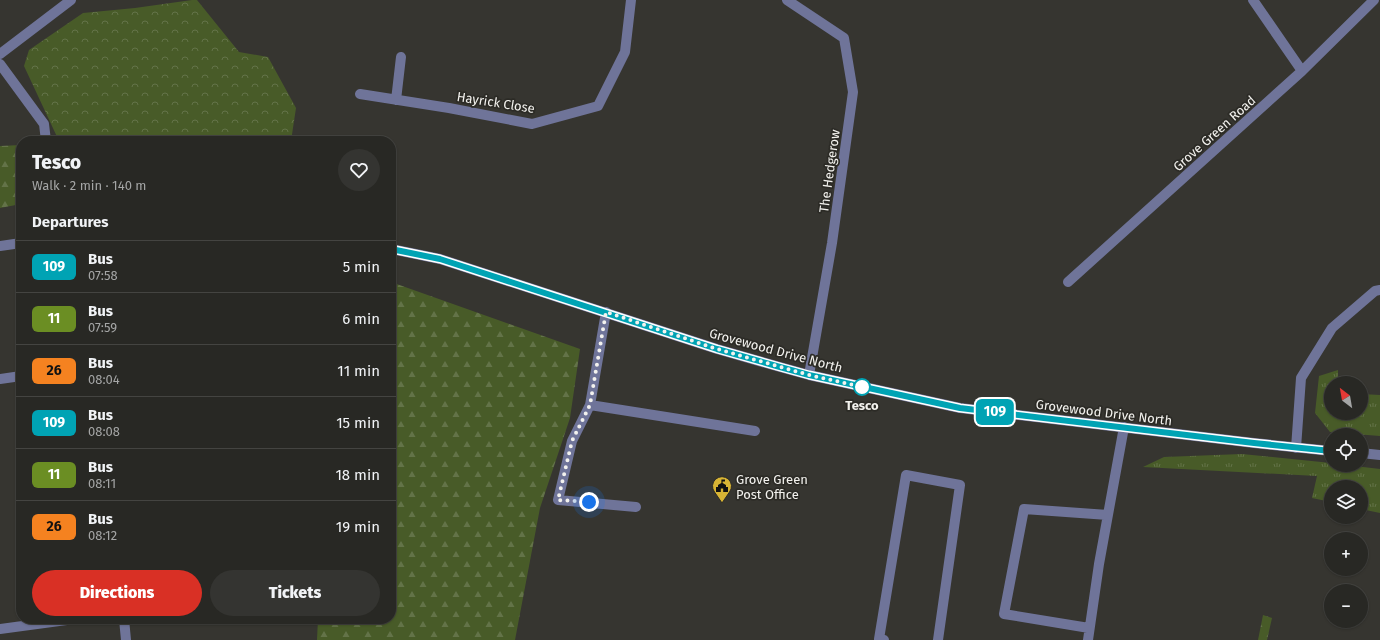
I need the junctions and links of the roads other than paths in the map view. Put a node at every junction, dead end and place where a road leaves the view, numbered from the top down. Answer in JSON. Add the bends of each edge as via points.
{"nodes":[{"id":1,"x":71,"y":0,"type":"edge"},
{"id":2,"x":631,"y":0,"type":"edge"},
{"id":3,"x":787,"y":0,"type":"edge"},
{"id":4,"x":1253,"y":0,"type":"edge"},
{"id":5,"x":1374,"y":0,"type":"edge"},
{"id":6,"x":0,"y":54,"type":"edge"},
{"id":7,"x":401,"y":58,"type":"dead end"},
{"id":8,"x":0,"y":64,"type":"edge"},
{"id":9,"x":1302,"y":71,"type":"junction"},
{"id":10,"x":360,"y":94,"type":"dead end"},
{"id":11,"x":396,"y":100,"type":"junction"},
{"id":12,"x":45,"y":136,"type":"edge"},
{"id":13,"x":16,"y":244,"type":"edge"},
{"id":14,"x":0,"y":246,"type":"edge"},
{"id":15,"x":396,"y":250,"type":"edge"},
{"id":16,"x":1068,"y":282,"type":"dead end"},
{"id":17,"x":1380,"y":290,"type":"edge"},
{"id":18,"x":606,"y":312,"type":"junction"},
{"id":19,"x":809,"y":375,"type":"junction"},
{"id":20,"x":16,"y":377,"type":"edge"},
{"id":21,"x":0,"y":379,"type":"edge"},
{"id":22,"x":590,"y":405,"type":"junction"},
{"id":23,"x":1124,"y":427,"type":"junction"},
{"id":24,"x":755,"y":431,"type":"dead end"},
{"id":25,"x":1296,"y":448,"type":"junction"},
{"id":26,"x":1324,"y":450,"type":"edge"},
{"id":27,"x":1368,"y":454,"type":"edge"},
{"id":28,"x":1380,"y":455,"type":"edge"},
{"id":29,"x":636,"y":507,"type":"dead end"},
{"id":30,"x":1108,"y":515,"type":"junction"},
{"id":31,"x":37,"y":624,"type":"edge"},
{"id":32,"x":124,"y":624,"type":"edge"},
{"id":33,"x":1089,"y":628,"type":"junction"},
{"id":34,"x":0,"y":629,"type":"edge"},
{"id":35,"x":126,"y":640,"type":"edge"},
{"id":36,"x":884,"y":640,"type":"edge"},
{"id":37,"x":938,"y":640,"type":"edge"},
{"id":38,"x":1088,"y":640,"type":"edge"}],
"edges":[{"from":1,"to":6,"type":"street"},
{"from":2,"to":11,"type":"street","name":"Hayrick Close","via":[[625,52],[598,106],[532,124]]},
{"from":3,"to":19,"type":"street","name":"The Hedgerow","via":[[844,38],[853,92],[832,243]]},
{"from":4,"to":9,"type":"street"},
{"from":5,"to":9,"type":"street","name":"Grove Green Road"},
{"from":7,"to":11,"type":"street"},
{"from":8,"to":12,"type":"street","via":[[44,124]]},
{"from":9,"to":16,"type":"street","name":"Grove Green Road"},
{"from":10,"to":11,"type":"street","name":"Hayrick Close"},
{"from":13,"to":14,"type":"street"},
{"from":15,"to":18,"type":"street","name":"Grovewood Drive North","via":[[440,259]]},
{"from":17,"to":25,"type":"street","via":[[1375,291],[1332,328],[1301,378]]},
{"from":18,"to":19,"type":"street","name":"Grovewood Drive North","via":[[717,349]]},
{"from":18,"to":22,"type":"street"},
{"from":19,"to":23,"type":"street","name":"Grovewood Drive North","via":[[960,408]]},
{"from":20,"to":21,"type":"street"},
{"from":22,"to":24,"type":"street"},
{"from":22,"to":29,"type":"street","via":[[572,441],[558,500]]},
{"from":23,"to":25,"type":"street","name":"Grovewood Drive North"},
{"from":23,"to":30,"type":"street"},
{"from":25,"to":26,"type":"street","name":"Grovewood Drive North"},
{"from":27,"to":28,"type":"street"},
{"from":30,"to":33,"type":"street"},
{"from":30,"to":33,"type":"street","via":[[1024,509],[1004,614]]},
{"from":31,"to":34,"type":"street"},
{"from":32,"to":35,"type":"street"},
{"from":33,"to":38,"type":"street"},
{"from":36,"to":37,"type":"street","via":[[879,639],[906,475],[960,485]]}]}
